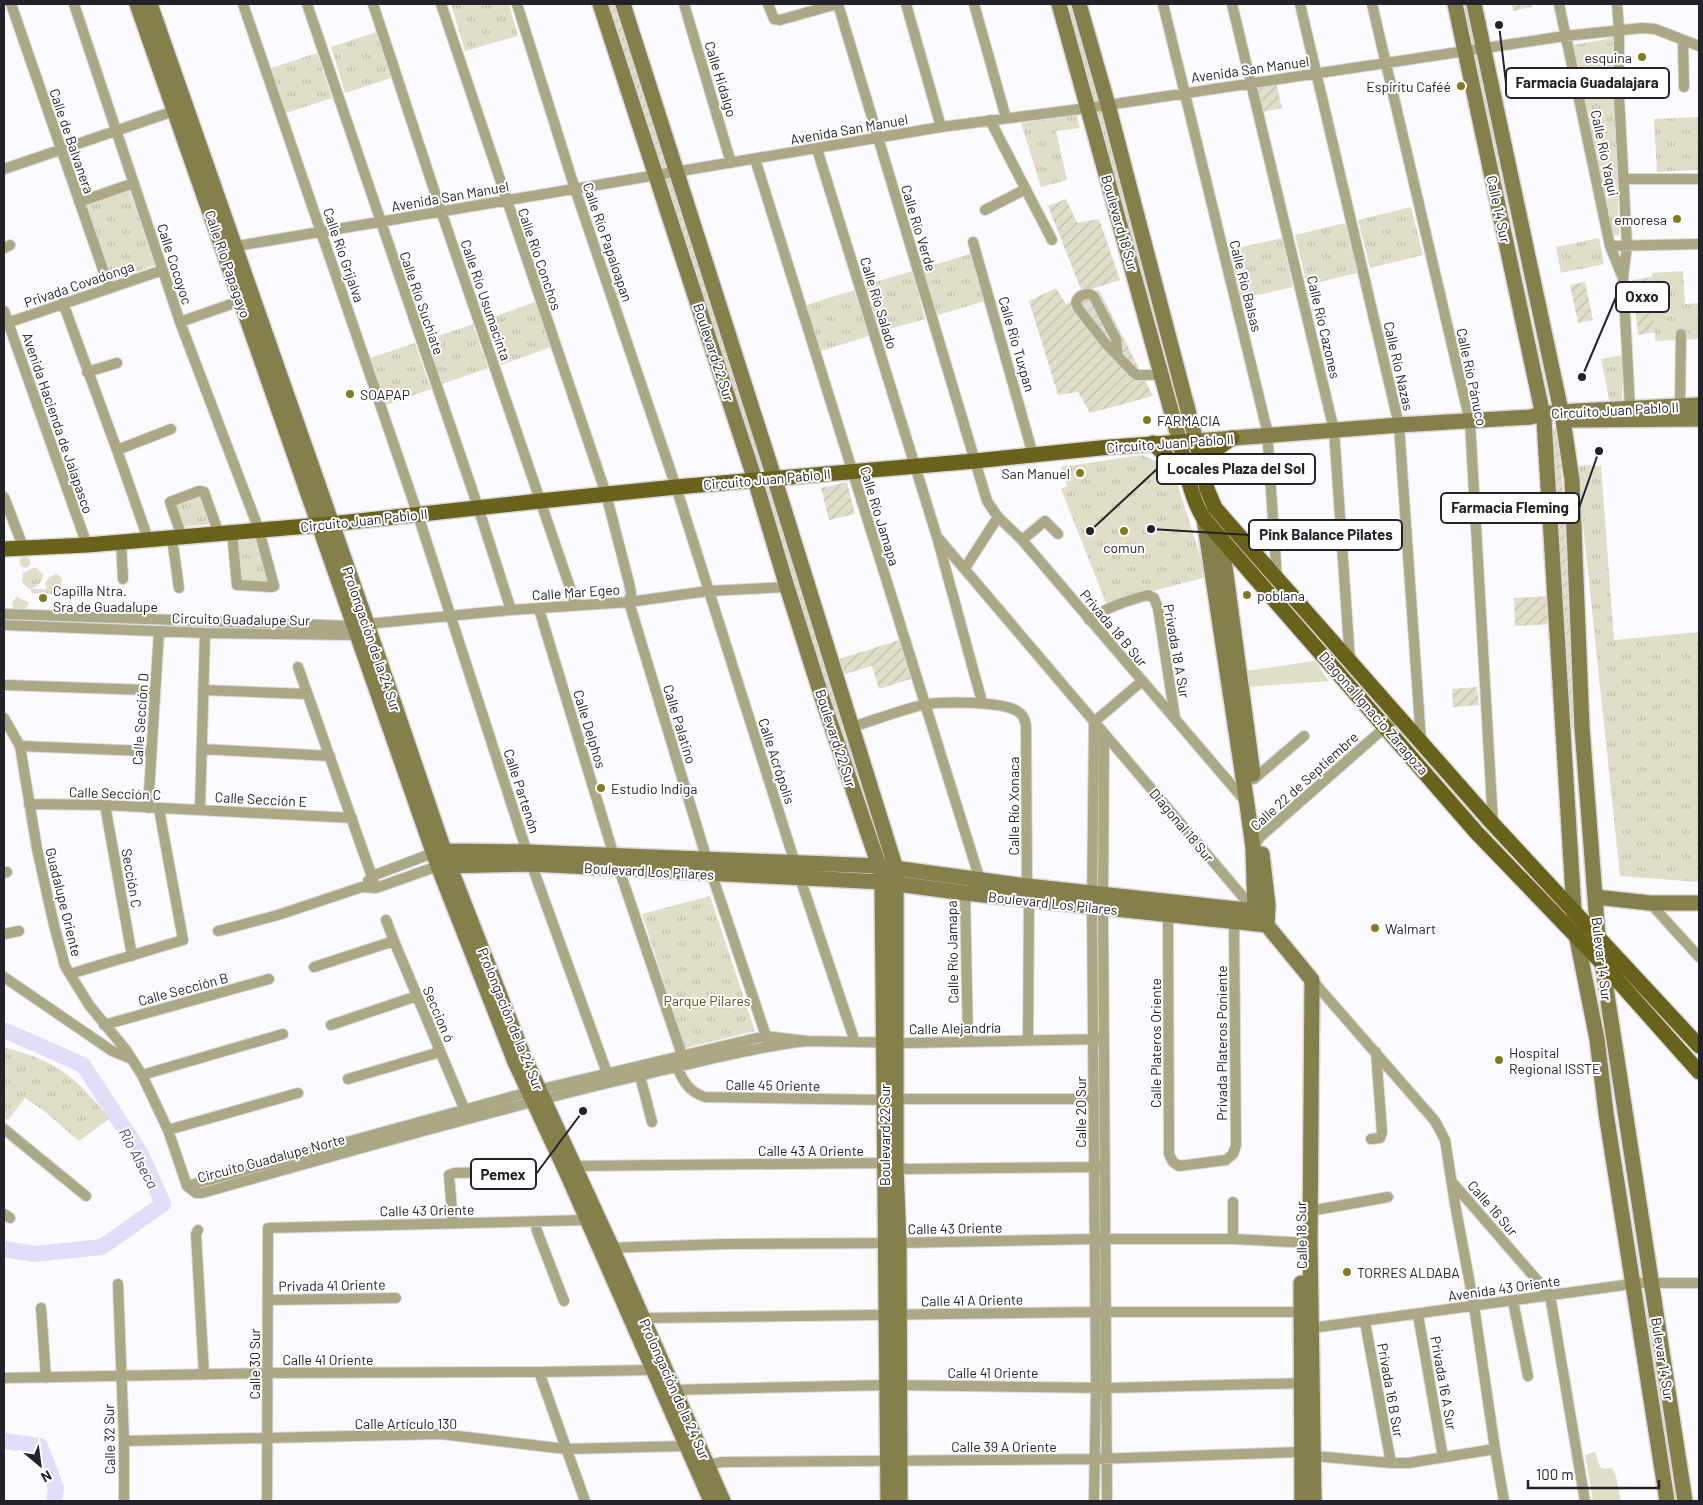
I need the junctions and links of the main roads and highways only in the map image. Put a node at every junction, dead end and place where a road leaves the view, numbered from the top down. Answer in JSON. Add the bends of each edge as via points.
{"nodes":[{"id":1,"x":137,"y":4,"type":"edge"},
{"id":2,"x":150,"y":4,"type":"edge"},
{"id":3,"x":600,"y":4,"type":"edge"},
{"id":4,"x":623,"y":4,"type":"edge"},
{"id":5,"x":1060,"y":4,"type":"edge"},
{"id":6,"x":1080,"y":4,"type":"edge"},
{"id":7,"x":1455,"y":4,"type":"edge"},
{"id":8,"x":1474,"y":4,"type":"edge"},
{"id":9,"x":1120,"y":151,"type":"junction"},
{"id":10,"x":1101,"y":157,"type":"junction"},
{"id":11,"x":1130,"y":193,"type":"junction"},
{"id":12,"x":1112,"y":198,"type":"junction"},
{"id":13,"x":1145,"y":246,"type":"junction"},
{"id":14,"x":228,"y":248,"type":"junction"},
{"id":15,"x":1128,"y":251,"type":"junction"},
{"id":16,"x":1699,"y":406,"type":"edge"},
{"id":17,"x":1550,"y":417,"type":"junction"},
{"id":18,"x":1699,"y":419,"type":"edge"},
{"id":19,"x":1232,"y":438,"type":"junction"},
{"id":20,"x":1196,"y":441,"type":"junction"},
{"id":21,"x":1180,"y":443,"type":"junction"},
{"id":22,"x":1153,"y":444,"type":"junction"},
{"id":23,"x":1202,"y":467,"type":"junction"},
{"id":24,"x":1188,"y":478,"type":"junction"},
{"id":25,"x":775,"y":479,"type":"junction"},
{"id":26,"x":756,"y":480,"type":"junction"},
{"id":27,"x":1204,"y":519,"type":"junction"},
{"id":28,"x":324,"y":525,"type":"junction"},
{"id":29,"x":1220,"y":537,"type":"junction"},
{"id":30,"x":4,"y":549,"type":"edge"},
{"id":31,"x":1257,"y":843,"type":"junction"},
{"id":32,"x":441,"y":859,"type":"junction"},
{"id":33,"x":879,"y":866,"type":"junction"},
{"id":34,"x":798,"y":870,"type":"junction"},
{"id":35,"x":891,"y":878,"type":"junction"},
{"id":36,"x":1028,"y":893,"type":"junction"},
{"id":37,"x":1595,"y":897,"type":"junction"},
{"id":38,"x":1097,"y":901,"type":"junction"},
{"id":39,"x":1699,"y":903,"type":"edge"},
{"id":40,"x":1255,"y":911,"type":"junction"},
{"id":41,"x":1574,"y":911,"type":"junction"},
{"id":42,"x":1267,"y":925,"type":"junction"},
{"id":43,"x":1598,"y":936,"type":"junction"},
{"id":44,"x":1577,"y":939,"type":"junction"},
{"id":45,"x":1602,"y":963,"type":"junction"},
{"id":46,"x":1308,"y":974,"type":"joint"},
{"id":47,"x":1699,"y":1046,"type":"edge"},
{"id":48,"x":1699,"y":1072,"type":"edge"},
{"id":49,"x":536,"y":1095,"type":"junction"},
{"id":50,"x":1305,"y":1184,"type":"junction"},
{"id":51,"x":1305,"y":1243,"type":"junction"},
{"id":52,"x":606,"y":1248,"type":"junction"},
{"id":53,"x":1306,"y":1383,"type":"junction"},
{"id":54,"x":668,"y":1390,"type":"junction"},
{"id":55,"x":1308,"y":1454,"type":"junction"},
{"id":56,"x":894,"y":1460,"type":"junction"},
{"id":57,"x":711,"y":1501,"type":"edge"},
{"id":58,"x":724,"y":1501,"type":"edge"},
{"id":59,"x":888,"y":1501,"type":"edge"},
{"id":60,"x":900,"y":1501,"type":"edge"},
{"id":61,"x":1302,"y":1501,"type":"edge"},
{"id":62,"x":1314,"y":1501,"type":"edge"},
{"id":63,"x":1667,"y":1501,"type":"edge"},
{"id":64,"x":1685,"y":1501,"type":"edge"}],
"edges":[{"from":1,"to":14,"type":"main road","name":"Calle Río Papagayo","via":[[174,111]]},
{"from":2,"to":14,"type":"main road","name":"Calle Río Papagayo"},
{"from":3,"to":26,"type":"main road","name":"Boulevard 22 Sur"},
{"from":4,"to":25,"type":"main road","name":"Boulevard 22 Sur"},
{"from":5,"to":10,"type":"main road","name":"Boulevard 18 Sur"},
{"from":6,"to":9,"type":"main road","name":"Boulevard 18 Sur"},
{"from":7,"to":17,"type":"main road","name":"Calle 14 Sur","via":[[1527,340]]},
{"from":8,"to":17,"type":"main road","name":"Calle 14 Sur"},
{"from":9,"to":10,"type":"main road"},
{"from":9,"to":11,"type":"main road","name":"Boulevard 18 Sur"},
{"from":10,"to":12,"type":"main road","name":"Boulevard 18 Sur"},
{"from":11,"to":12,"type":"main road"},
{"from":11,"to":13,"type":"main road","name":"Boulevard 18 Sur"},
{"from":12,"to":15,"type":"main road","name":"Boulevard 18 Sur"},
{"from":13,"to":15,"type":"main road"},
{"from":13,"to":20,"type":"main road","name":"Boulevard 18 Sur"},
{"from":14,"to":28,"type":"main road","name":"Calle Río Papagayo"},
{"from":14,"to":28,"type":"main road","name":"Calle Río Papagayo","via":[[240,301]]},
{"from":15,"to":21,"type":"main road","name":"Boulevard 18 Sur"},
{"from":16,"to":17,"type":"main road","name":"Circuito Juan Pablo II","via":[[1630,408]]},
{"from":17,"to":18,"type":"main road","name":"Circuito Juan Pablo II"},
{"from":17,"to":19,"type":"main road","name":"Circuito Juan Pablo II"},
{"from":17,"to":37,"type":"main road","name":"Bulevar 14 Sur","via":[[1572,480],[1582,728]]},
{"from":17,"to":41,"type":"main road","name":"Bulevar 14 Sur"},
{"from":19,"to":20,"type":"main road","name":"Circuito Juan Pablo II"},
{"from":19,"to":23,"type":"main road","via":[[1210,454]]},
{"from":20,"to":21,"type":"main road","name":"Circuito Juan Pablo II"},
{"from":20,"to":23,"type":"main road","name":"Diagonal Ignacio Zaragoza"},
{"from":21,"to":22,"type":"main road","name":"Circuito Juan Pablo II"},
{"from":21,"to":24,"type":"main road","name":"Diagonal Ignacio Zaragoza"},
{"from":22,"to":24,"type":"main road"},
{"from":22,"to":25,"type":"main road","name":"Circuito Juan Pablo II"},
{"from":23,"to":41,"type":"main road","name":"Diagonal Ignacio Zaragoza","via":[[1212,503],[1493,824]]},
{"from":24,"to":27,"type":"main road","name":"Diagonal Ignacio Zaragoza"},
{"from":25,"to":26,"type":"main road","name":"Circuito Juan Pablo II"},
{"from":25,"to":35,"type":"main road","name":"Boulevard 22 Sur","via":[[852,727]]},
{"from":26,"to":28,"type":"main road","name":"Circuito Juan Pablo II"},
{"from":26,"to":33,"type":"main road","name":"Boulevard 22 Sur","via":[[787,587]]},
{"from":27,"to":29,"type":"main road","name":"Diagonal Ignacio Zaragoza"},
{"from":27,"to":31,"type":"main road","via":[[1247,804]]},
{"from":28,"to":30,"type":"main road","name":"Circuito Juan Pablo II"},
{"from":28,"to":32,"type":"main road","name":"Prolongación de la 24 Sur"},
{"from":29,"to":31,"type":"main road","via":[[1254,778]]},
{"from":29,"to":44,"type":"main road","name":"Diagonal Ignacio Zaragoza","via":[[1476,832]]},
{"from":31,"to":40,"type":"main road"},
{"from":31,"to":42,"type":"main road","via":[[1268,906]]},
{"from":32,"to":34,"type":"main road","name":"Boulevard Los Pilares","via":[[529,858]]},
{"from":32,"to":49,"type":"main road","name":"Prolongación de la 24 Sur","via":[[524,1057]]},
{"from":33,"to":34,"type":"main road","name":"Boulevard Los Pilares"},
{"from":33,"to":35,"type":"main road","name":"Boulevard 22 Sur"},
{"from":34,"to":35,"type":"main road","name":"Boulevard Los Pilares"},
{"from":35,"to":36,"type":"main road","name":"Boulevard Los Pilares","via":[[965,893]]},
{"from":35,"to":36,"type":"main road","name":"Boulevard Los Pilares","via":[[980,880]]},
{"from":35,"to":56,"type":"main road","name":"Boulevard 22 Sur"},
{"from":36,"to":38,"type":"main road","name":"Boulevard Los Pilares"},
{"from":37,"to":39,"type":"main road","via":[[1650,903]]},
{"from":37,"to":43,"type":"main road","name":"Bulevar 14 Sur"},
{"from":38,"to":40,"type":"main road","name":"Boulevard Los Pilares"},
{"from":38,"to":42,"type":"main road","name":"Boulevard Los Pilares","via":[[1168,915]]},
{"from":40,"to":42,"type":"main road","name":"Diagonal 18 Sur"},
{"from":41,"to":43,"type":"main road","name":"Diagonal Ignacio Zaragoza"},
{"from":41,"to":44,"type":"main road","name":"Bulevar 14 Sur"},
{"from":42,"to":46,"type":"main road","name":"Diagonal 18 Sur"},
{"from":43,"to":45,"type":"main road","name":"Bulevar 14 Sur"},
{"from":43,"to":47,"type":"main road","name":"Diagonal Ignacio Zaragoza"},
{"from":44,"to":45,"type":"main road","name":"Diagonal Ignacio Zaragoza"},
{"from":44,"to":63,"type":"main road","name":"Bulevar 14 Sur","via":[[1596,1039]]},
{"from":45,"to":48,"type":"main road","name":"Diagonal Ignacio Zaragoza"},
{"from":45,"to":64,"type":"main road","name":"Bulevar 14 Sur"},
{"from":46,"to":50,"type":"main road","name":"Calle 18 Sur"},
{"from":49,"to":52,"type":"main road","name":"Prolongación de la 24 Sur","via":[[576,1166]]},
{"from":49,"to":52,"type":"main road","name":"Prolongación de la 24 Sur","via":[[587,1220]]},
{"from":50,"to":51,"type":"main road","name":"Calle 18 Sur"},
{"from":50,"to":51,"type":"main road","name":"Calle 18 Sur","via":[[1310,1211]]},
{"from":51,"to":53,"type":"main road","name":"Calle 18 Sur","via":[[1302,1312]]},
{"from":51,"to":53,"type":"main road","name":"Calle 18 Sur","via":[[1312,1328]]},
{"from":52,"to":54,"type":"main road","name":"Prolongación de la 24 Sur","via":[[643,1318]]},
{"from":52,"to":54,"type":"main road","name":"Prolongación de la 24 Sur","via":[[653,1370]]},
{"from":53,"to":55,"type":"main road","name":"Calle 18 Sur"},
{"from":54,"to":57,"type":"main road","name":"Prolongación de la 24 Sur","via":[[686,1446]]},
{"from":54,"to":58,"type":"main road","name":"Prolongación de la 24 Sur"},
{"from":55,"to":61,"type":"main road","name":"Calle 18 Sur"},
{"from":55,"to":62,"type":"main road","name":"Calle 18 Sur"},
{"from":56,"to":59,"type":"main road","name":"Boulevard 22 Sur"},
{"from":56,"to":60,"type":"main road","name":"Boulevard 22 Sur"}]}
